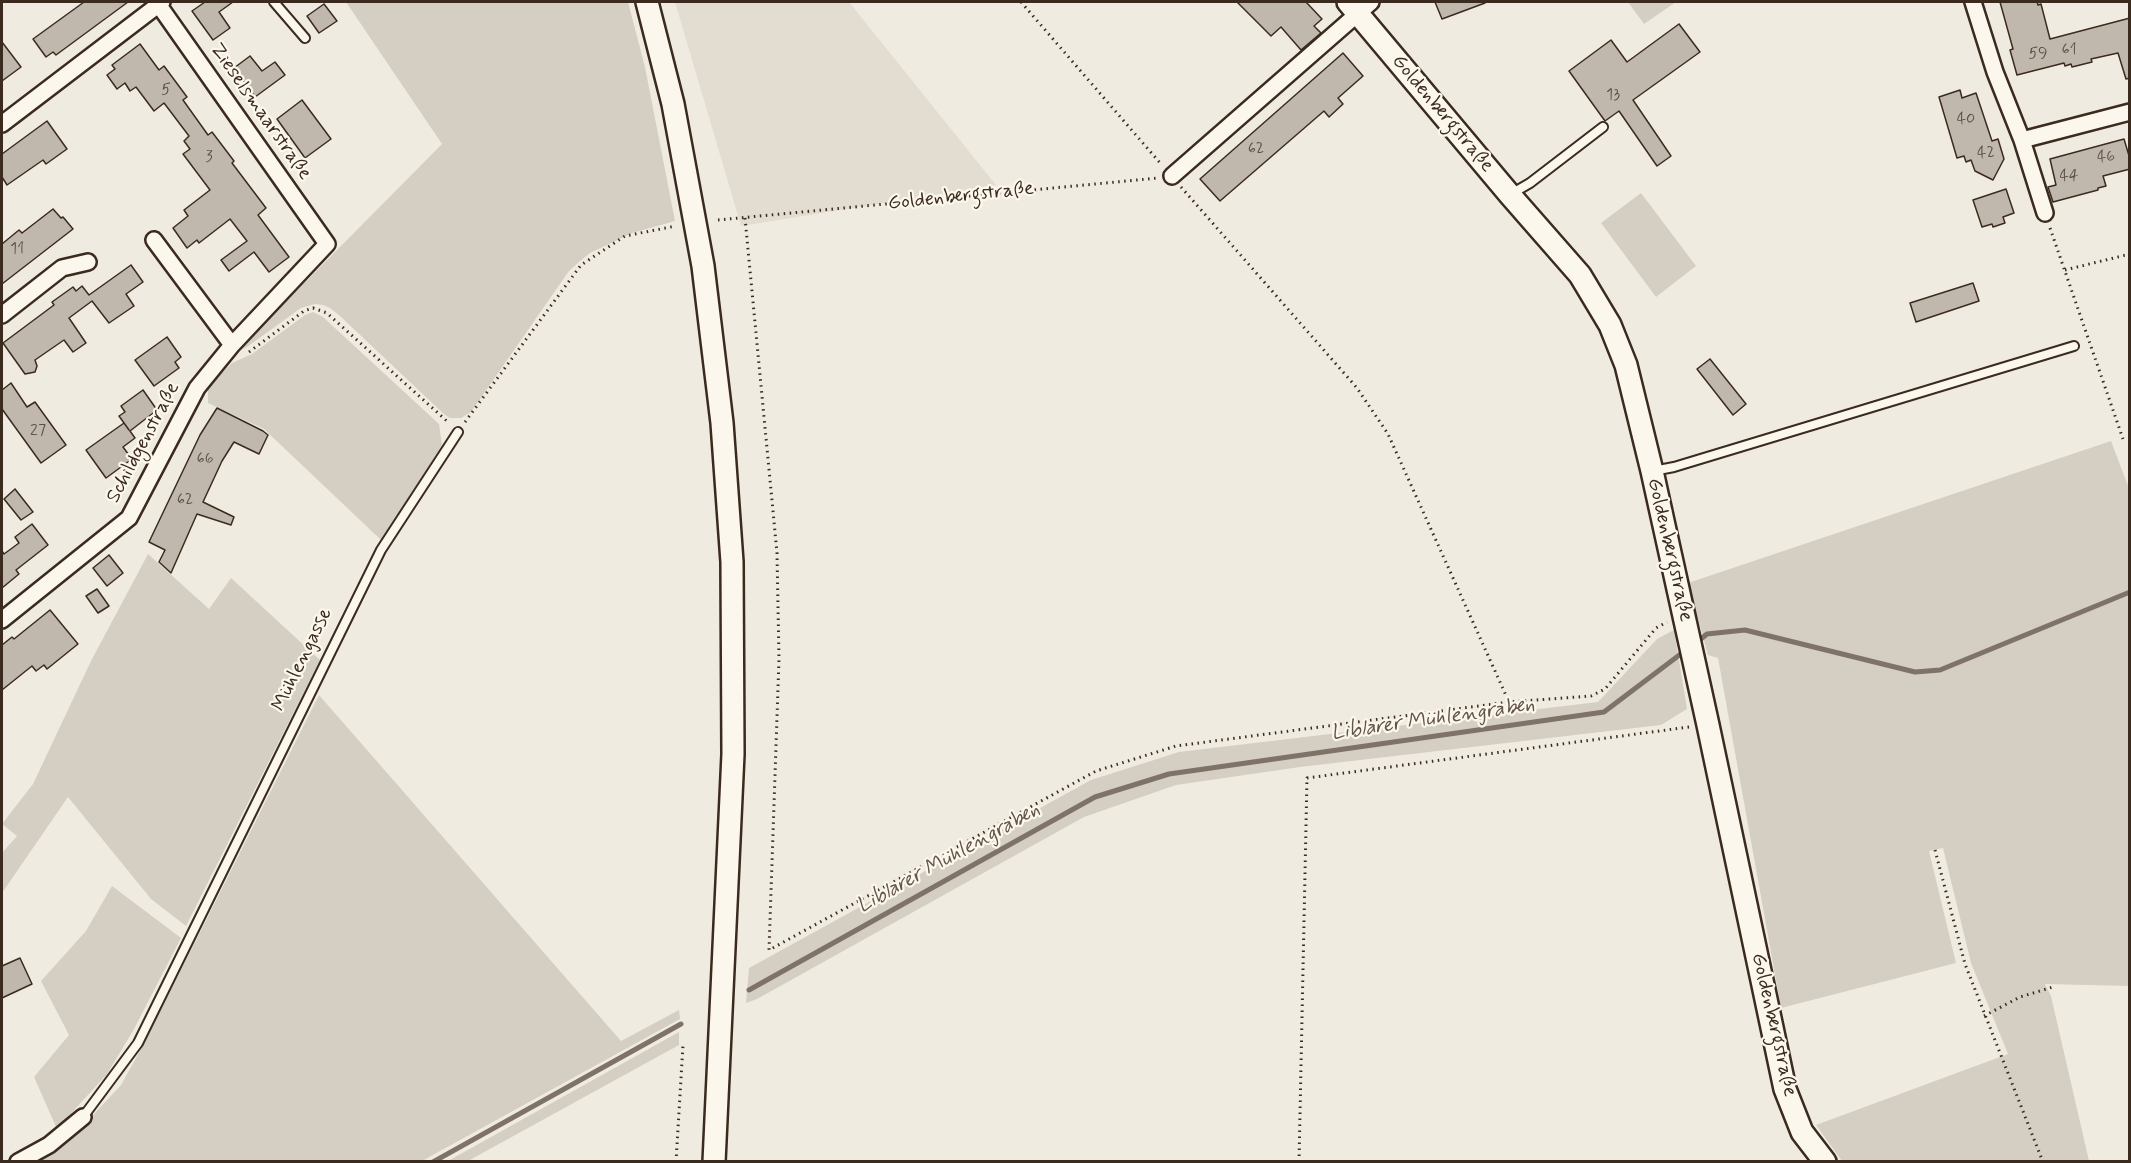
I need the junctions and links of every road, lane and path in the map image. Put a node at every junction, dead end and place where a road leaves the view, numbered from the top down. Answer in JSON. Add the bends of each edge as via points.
{"nodes":[{"id":1,"x":274,"y":2,"type":"edge"},
{"id":2,"x":647,"y":2,"type":"edge"},
{"id":3,"x":1021,"y":2,"type":"edge"},
{"id":4,"x":1974,"y":2,"type":"edge"},
{"id":5,"x":160,"y":3,"type":"edge"},
{"id":6,"x":1359,"y":5,"type":"edge"},
{"id":7,"x":304,"y":38,"type":"dead end"},
{"id":8,"x":2130,"y":112,"type":"edge"},
{"id":9,"x":4,"y":116,"type":"edge"},
{"id":10,"x":1603,"y":127,"type":"dead end"},
{"id":11,"x":2022,"y":140,"type":"junction"},
{"id":12,"x":1172,"y":176,"type":"junction"},
{"id":13,"x":1510,"y":195,"type":"junction"},
{"id":14,"x":2045,"y":213,"type":"joint"},
{"id":15,"x":745,"y":218,"type":"junction"},
{"id":16,"x":718,"y":220,"type":"dead end"},
{"id":17,"x":677,"y":226,"type":"dead end"},
{"id":18,"x":154,"y":240,"type":"dead end"},
{"id":19,"x":327,"y":244,"type":"joint"},
{"id":20,"x":2130,"y":254,"type":"edge"},
{"id":21,"x":88,"y":261,"type":"dead end"},
{"id":22,"x":2065,"y":270,"type":"junction"},
{"id":23,"x":2,"y":315,"type":"edge"},
{"id":24,"x":2073,"y":346,"type":"dead end"},
{"id":25,"x":237,"y":350,"type":"junction"},
{"id":26,"x":458,"y":432,"type":"junction"},
{"id":27,"x":2123,"y":439,"type":"dead end"},
{"id":28,"x":1652,"y":471,"type":"junction"},
{"id":29,"x":1684,"y":618,"type":"junction"},
{"id":30,"x":2,"y":620,"type":"edge"},
{"id":31,"x":1509,"y":702,"type":"junction"},
{"id":32,"x":1708,"y":725,"type":"junction"},
{"id":33,"x":1935,"y":850,"type":"dead end"},
{"id":34,"x":2053,"y":987,"type":"dead end"},
{"id":35,"x":1984,"y":1016,"type":"junction"},
{"id":36,"x":683,"y":1046,"type":"dead end"},
{"id":37,"x":83,"y":1117,"type":"joint"},
{"id":38,"x":18,"y":1161,"type":"edge"},
{"id":39,"x":676,"y":1161,"type":"edge"},
{"id":40,"x":714,"y":1161,"type":"edge"},
{"id":41,"x":1299,"y":1161,"type":"edge"},
{"id":42,"x":1824,"y":1161,"type":"edge"},
{"id":43,"x":2043,"y":1161,"type":"edge"}],
"edges":[{"from":1,"to":7,"type":"lane"},
{"from":2,"to":40,"type":"street","via":[[673,104],[703,266],[722,423],[732,562],[733,754]]},
{"from":3,"to":12,"type":"path"},
{"from":4,"to":11,"type":"street","via":[[1995,72]]},
{"from":5,"to":9,"type":"street"},
{"from":5,"to":19,"type":"street","name":"Zieselsmaarstraße"},
{"from":6,"to":12,"type":"street","name":"Goldenbergstraße"},
{"from":6,"to":13,"type":"street","name":"Goldenbergstraße"},
{"from":8,"to":11,"type":"street"},
{"from":10,"to":13,"type":"lane"},
{"from":11,"to":14,"type":"street"},
{"from":12,"to":15,"type":"path","name":"Goldenbergstraße"},
{"from":12,"to":31,"type":"path","via":[[1357,388],[1388,434]]},
{"from":13,"to":28,"type":"street","name":"Goldenbergstraße","via":[[1580,274],[1610,325],[1626,365]]},
{"from":14,"to":22,"type":"path"},
{"from":15,"to":16,"type":"path","name":"Goldenbergstraße"},
{"from":15,"to":31,"type":"path","via":[[777,553],[779,659],[769,950],[1096,771],[1176,746]]},
{"from":17,"to":26,"type":"path","via":[[625,236],[581,265]]},
{"from":18,"to":25,"type":"street"},
{"from":19,"to":25,"type":"street","name":"Schildgenstraße"},
{"from":20,"to":22,"type":"path"},
{"from":21,"to":23,"type":"street","via":[[62,268]]},
{"from":22,"to":27,"type":"path"},
{"from":24,"to":28,"type":"lane"},
{"from":25,"to":26,"type":"path","via":[[252,351],[303,311],[314,308],[327,313]]},
{"from":25,"to":30,"type":"street","name":"Schildgenstraße","via":[[197,388],[129,518]]},
{"from":26,"to":37,"type":"lane","name":"Mühlengasse","via":[[381,550],[138,1043]]},
{"from":28,"to":29,"type":"street","name":"Goldenbergstraße"},
{"from":29,"to":31,"type":"path","via":[[1656,628],[1605,689],[1591,696]]},
{"from":29,"to":32,"type":"street","name":"Goldenbergstraße"},
{"from":32,"to":41,"type":"path","via":[[1307,778]]},
{"from":32,"to":42,"type":"street","name":"Goldenbergstraße","via":[[1785,1089],[1802,1132]]},
{"from":33,"to":35,"type":"path","via":[[1965,964]]},
{"from":34,"to":35,"type":"path","via":[[2020,997]]},
{"from":35,"to":43,"type":"path"},
{"from":36,"to":39,"type":"path"},
{"from":37,"to":38,"type":"street","name":"Mühlengasse","via":[[49,1145]]}]}
